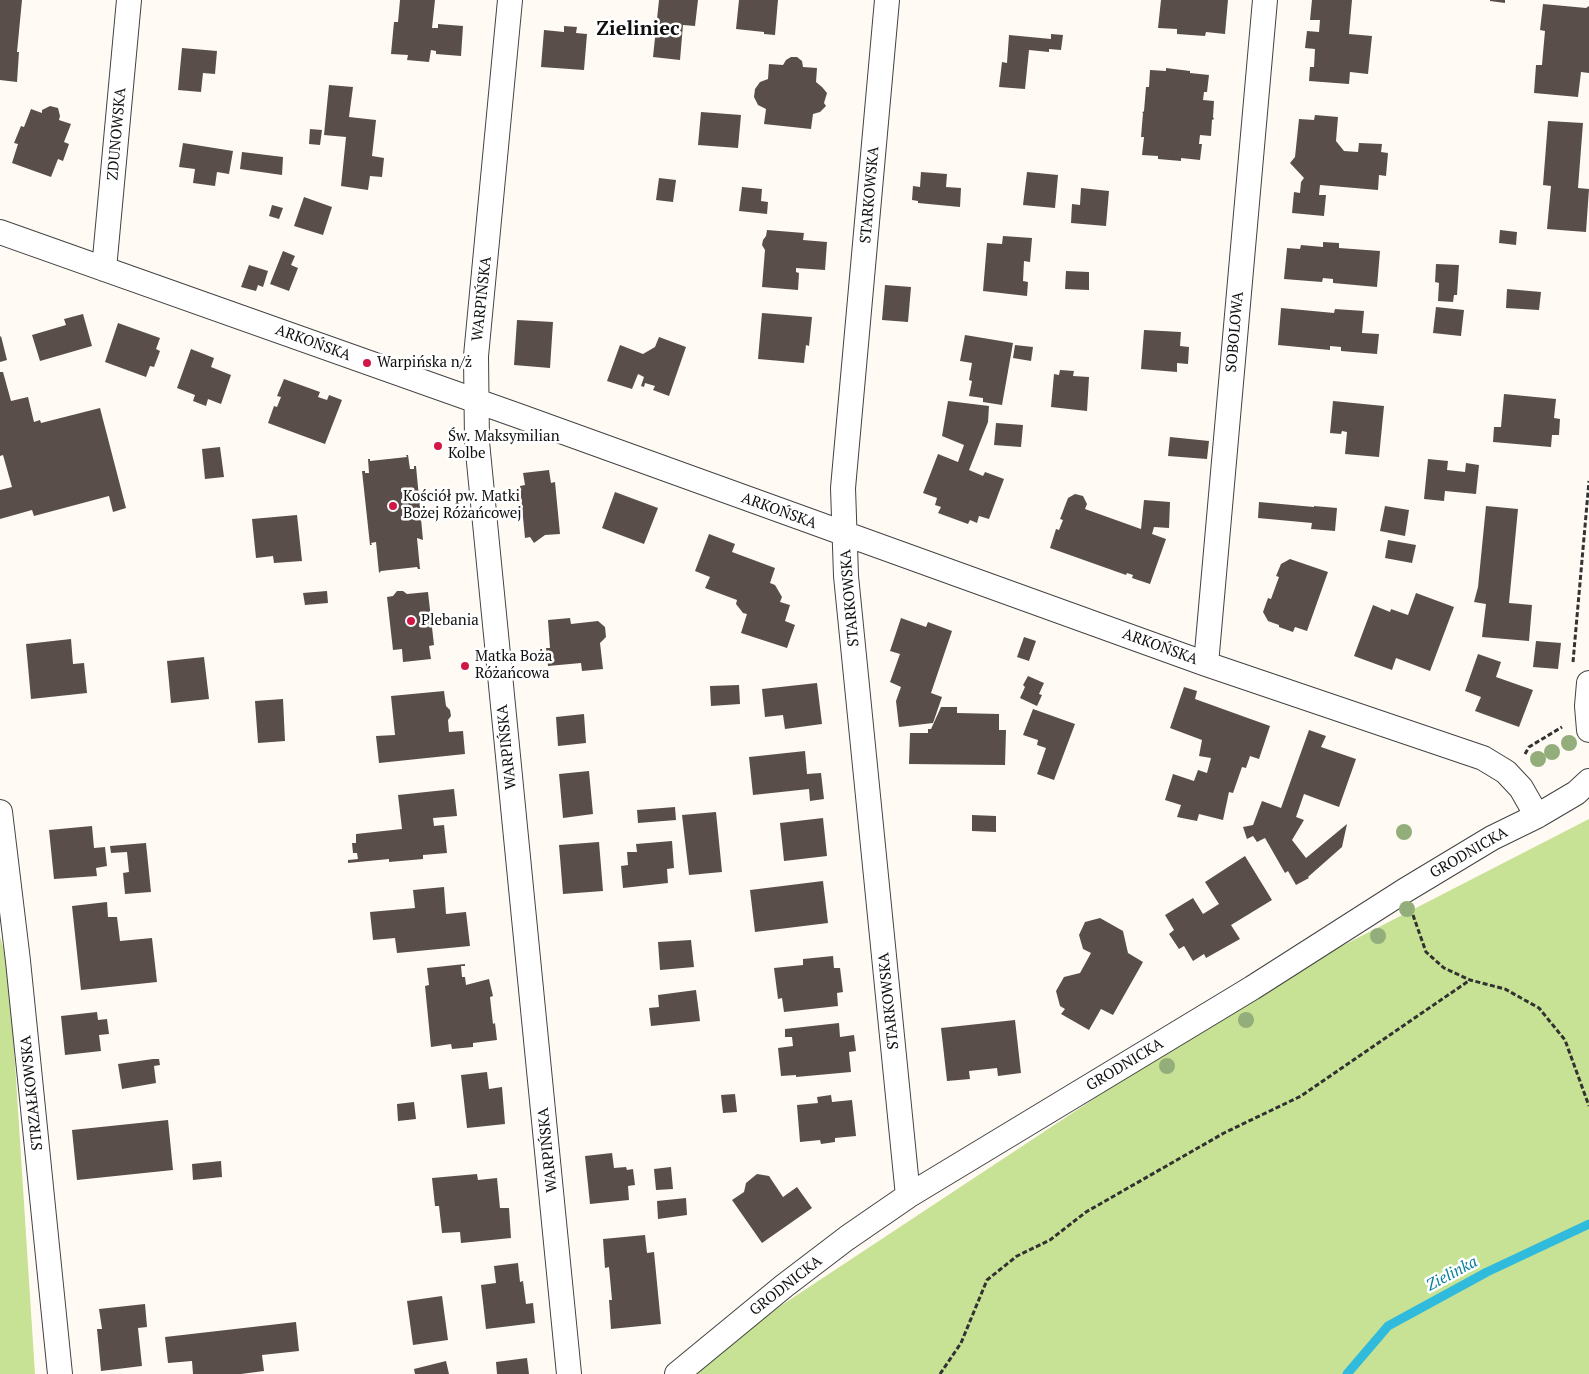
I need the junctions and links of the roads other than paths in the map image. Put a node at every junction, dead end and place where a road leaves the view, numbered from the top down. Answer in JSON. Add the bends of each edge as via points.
{"nodes":[{"id":1,"x":129,"y":0,"type":"edge"},
{"id":2,"x":510,"y":0,"type":"edge"},
{"id":3,"x":887,"y":0,"type":"edge"},
{"id":4,"x":1265,"y":0,"type":"edge"},
{"id":5,"x":0,"y":232,"type":"edge"},
{"id":6,"x":104,"y":268,"type":"junction"},
{"id":7,"x":477,"y":401,"type":"junction"},
{"id":8,"x":845,"y":535,"type":"junction"},
{"id":9,"x":1206,"y":664,"type":"junction"},
{"id":10,"x":1581,"y":675,"type":"edge"},
{"id":11,"x":1578,"y":727,"type":"edge"},
{"id":12,"x":1589,"y":781,"type":"edge"},
{"id":13,"x":0,"y":812,"type":"edge"},
{"id":14,"x":1537,"y":816,"type":"junction"},
{"id":15,"x":908,"y":1196,"type":"junction"},
{"id":16,"x":60,"y":1374,"type":"edge"},
{"id":17,"x":570,"y":1374,"type":"edge"},
{"id":18,"x":677,"y":1374,"type":"edge"}],
"edges":[{"from":1,"to":6,"type":"street","name":"ZDUNOWSKA"},
{"from":2,"to":7,"type":"street","name":"WARPIŃSKA","via":[[476,356]]},
{"from":3,"to":8,"type":"street","name":"STARKOWSKA","via":[[843,488]]},
{"from":4,"to":9,"type":"street","name":"SOBOLOWA"},
{"from":5,"to":6,"type":"street","name":"ARKOŃSKA"},
{"from":6,"to":7,"type":"street","name":"ARKOŃSKA"},
{"from":7,"to":8,"type":"street","name":"ARKOŃSKA"},
{"from":7,"to":17,"type":"street","name":"WARPIŃSKA","via":[[477,442]]},
{"from":8,"to":9,"type":"street","name":"ARKOŃSKA"},
{"from":8,"to":15,"type":"street","name":"STARKOWSKA","via":[[846,576]]},
{"from":9,"to":14,"type":"street","name":"ARKOŃSKA","via":[[1483,758],[1506,772],[1521,788]]},
{"from":10,"to":11,"type":"street","via":[[1587,706]]},
{"from":12,"to":14,"type":"street","name":"GRODNICKA","via":[[1576,793]]},
{"from":13,"to":16,"type":"street","name":"STRZAŁKOWSKA"},
{"from":14,"to":15,"type":"street","name":"GRODNICKA","via":[[1492,838],[1404,891],[1252,988]]},
{"from":15,"to":18,"type":"street","name":"GRODNICKA","via":[[784,1286]]}]}
